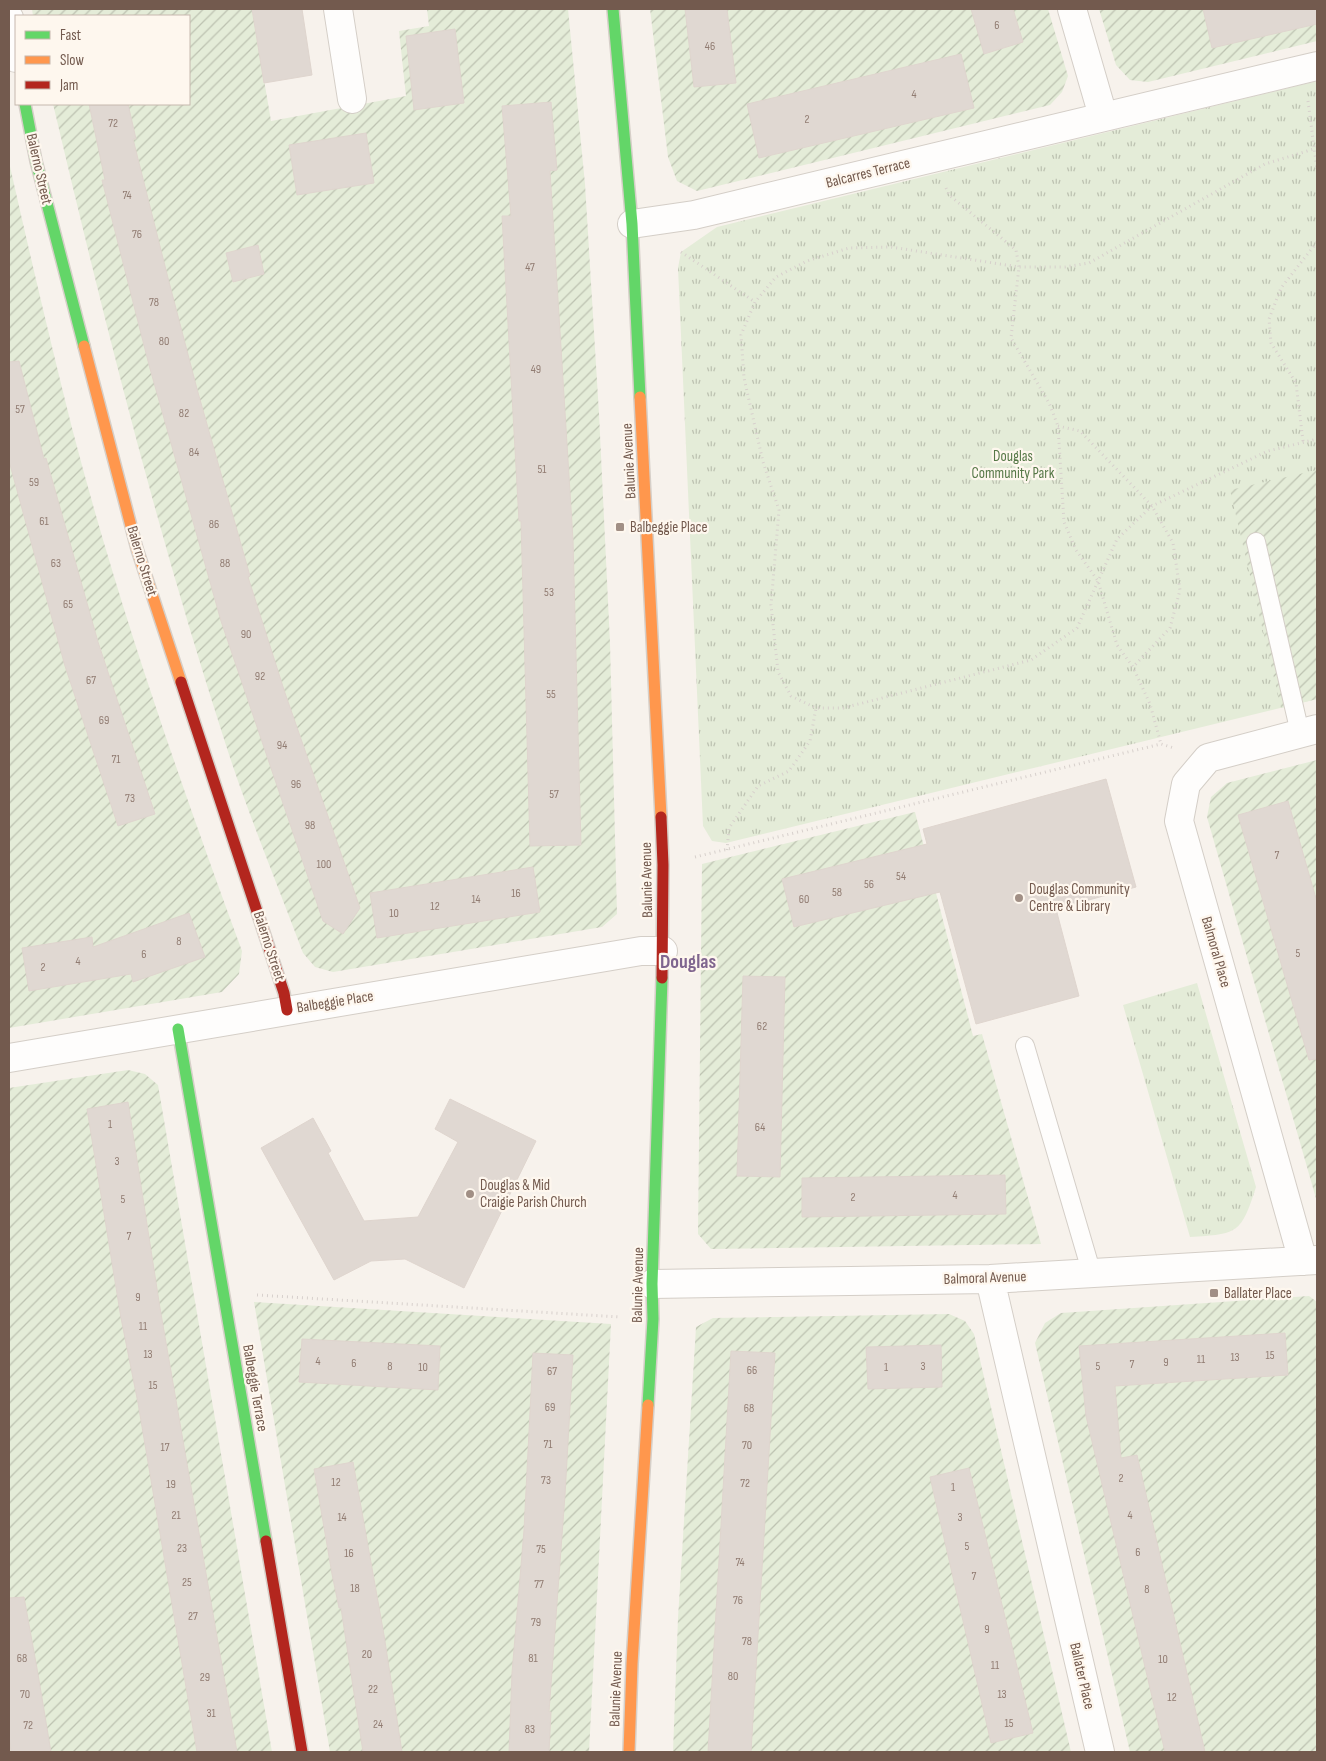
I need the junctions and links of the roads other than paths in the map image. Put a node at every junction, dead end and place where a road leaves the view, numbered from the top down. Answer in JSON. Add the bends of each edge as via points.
{"nodes":[{"id":1,"x":338,"y":9,"type":"edge"},
{"id":2,"x":613,"y":9,"type":"edge"},
{"id":3,"x":1072,"y":9,"type":"edge"},
{"id":4,"x":9,"y":18,"type":"edge"},
{"id":5,"x":15,"y":52,"type":"edge"},
{"id":6,"x":1310,"y":68,"type":"edge"},
{"id":7,"x":352,"y":99,"type":"dead end"},
{"id":8,"x":25,"y":105,"type":"edge"},
{"id":9,"x":1103,"y":116,"type":"junction"},
{"id":10,"x":632,"y":224,"type":"junction"},
{"id":11,"x":1256,"y":542,"type":"dead end"},
{"id":12,"x":1309,"y":731,"type":"edge"},
{"id":13,"x":663,"y":952,"type":"junction"},
{"id":14,"x":287,"y":1010,"type":"junction"},
{"id":15,"x":178,"y":1029,"type":"junction"},
{"id":16,"x":1025,"y":1046,"type":"dead end"},
{"id":17,"x":9,"y":1058,"type":"edge"},
{"id":18,"x":1310,"y":1261,"type":"edge"},
{"id":19,"x":1092,"y":1274,"type":"junction"},
{"id":20,"x":990,"y":1279,"type":"junction"},
{"id":21,"x":652,"y":1284,"type":"junction"},
{"id":22,"x":302,"y":1752,"type":"edge"},
{"id":23,"x":629,"y":1752,"type":"edge"},
{"id":24,"x":1100,"y":1752,"type":"edge"}],
"edges":[{"from":1,"to":7,"type":"street"},
{"from":2,"to":10,"type":"street","name":"Balunie Avenue"},
{"from":3,"to":9,"type":"street"},
{"from":4,"to":5,"type":"street"},
{"from":6,"to":9,"type":"street","name":"Balcarres Terrace"},
{"from":8,"to":14,"type":"street","name":"Balerno Street","via":[[36,161],[137,549]]},
{"from":9,"to":10,"type":"street","name":"Balcarres Terrace","via":[[694,215]]},
{"from":10,"to":13,"type":"street","name":"Balunie Avenue","via":[[663,865]]},
{"from":11,"to":12,"type":"lane"},
{"from":12,"to":18,"type":"street","name":"Balmoral Place","via":[[1208,758],[1186,784],[1179,821]]},
{"from":13,"to":14,"type":"street","name":"Balbeggie Place","via":[[640,951]]},
{"from":13,"to":21,"type":"street","name":"Balunie Avenue"},
{"from":14,"to":15,"type":"street","name":"Balbeggie Place"},
{"from":15,"to":17,"type":"street","name":"Balbeggie Place"},
{"from":15,"to":22,"type":"street","name":"Balbeggie Terrace"},
{"from":16,"to":19,"type":"lane"},
{"from":18,"to":19,"type":"street","name":"Balmoral Avenue"},
{"from":19,"to":20,"type":"street","name":"Balmoral Avenue"},
{"from":20,"to":21,"type":"street","name":"Balmoral Avenue"},
{"from":20,"to":24,"type":"street","name":"Ballater Place"},
{"from":21,"to":23,"type":"street","name":"Balunie Avenue","via":[[653,1320]]}]}
